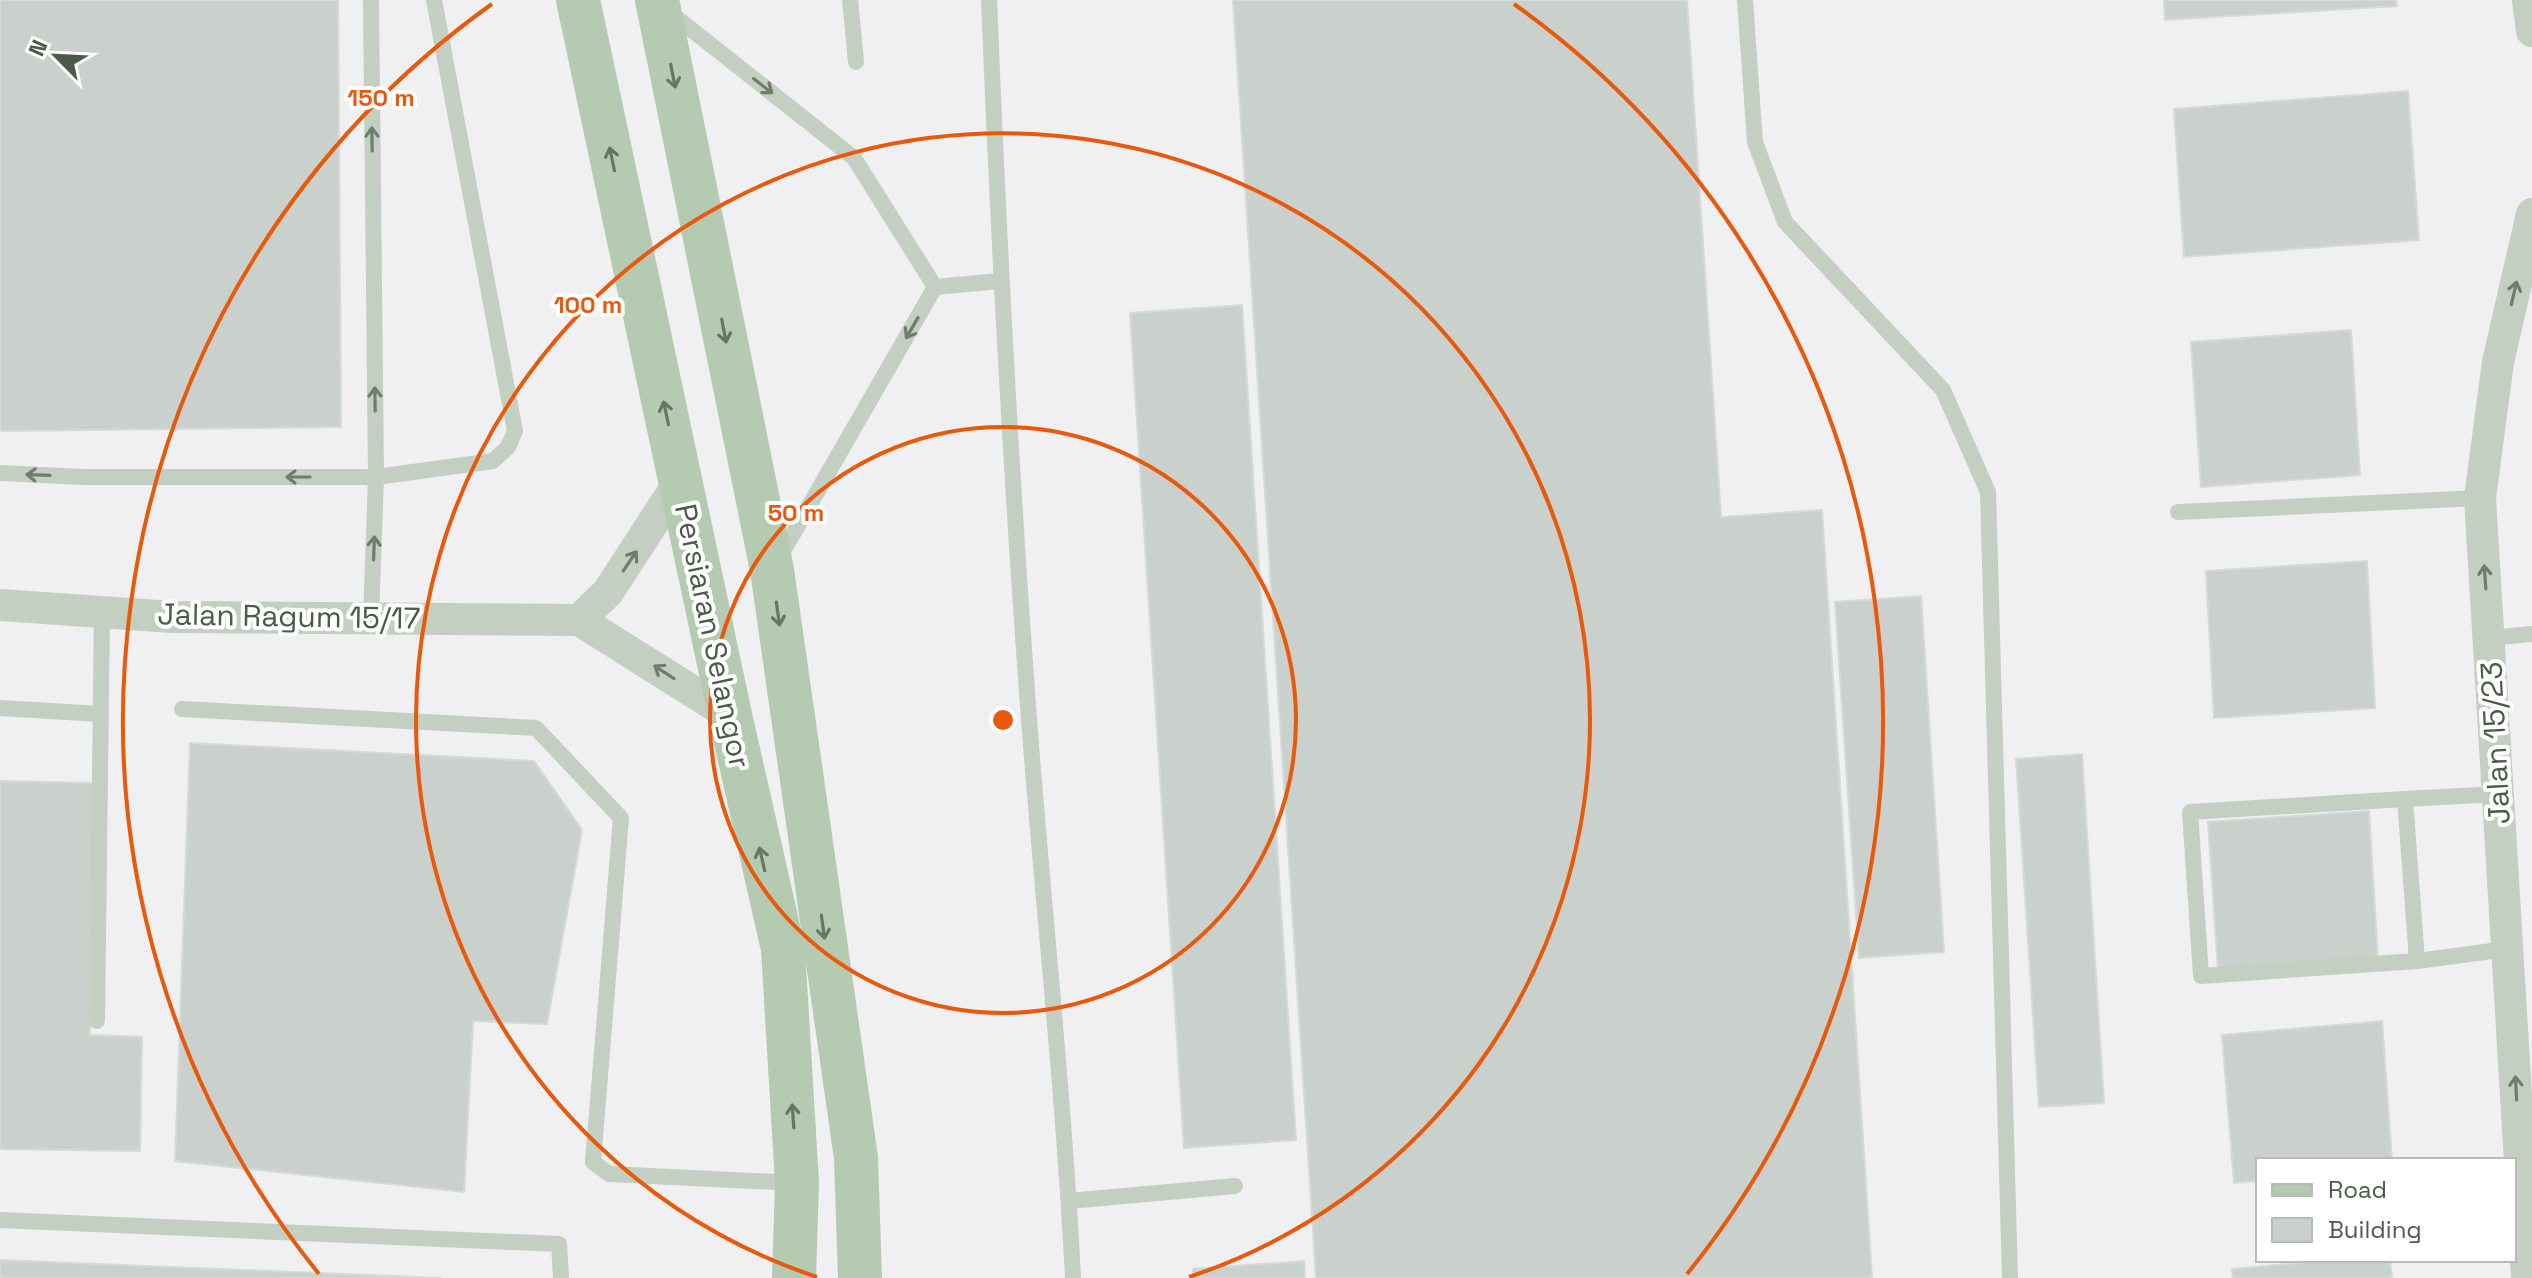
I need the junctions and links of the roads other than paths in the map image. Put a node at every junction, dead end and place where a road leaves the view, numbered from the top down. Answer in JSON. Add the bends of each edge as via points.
{"nodes":[{"id":1,"x":371,"y":0,"type":"edge"},
{"id":2,"x":434,"y":0,"type":"edge"},
{"id":3,"x":578,"y":0,"type":"edge"},
{"id":4,"x":850,"y":0,"type":"edge"},
{"id":5,"x":989,"y":0,"type":"edge"},
{"id":6,"x":1745,"y":0,"type":"edge"},
{"id":7,"x":2528,"y":0,"type":"edge"},
{"id":8,"x":658,"y":1,"type":"edge"},
{"id":9,"x":2532,"y":31,"type":"edge"},
{"id":10,"x":856,"y":62,"type":"dead end"},
{"id":11,"x":2532,"y":214,"type":"edge"},
{"id":12,"x":1000,"y":281,"type":"junction"},
{"id":13,"x":935,"y":287,"type":"junction"},
{"id":14,"x":2532,"y":324,"type":"edge"},
{"id":15,"x":2498,"y":362,"type":"junction"},
{"id":16,"x":0,"y":473,"type":"edge"},
{"id":17,"x":376,"y":477,"type":"junction"},
{"id":18,"x":680,"y":481,"type":"junction"},
{"id":19,"x":2480,"y":498,"type":"junction"},
{"id":20,"x":2178,"y":512,"type":"dead end"},
{"id":21,"x":772,"y":570,"type":"junction"},
{"id":22,"x":0,"y":605,"type":"edge"},
{"id":23,"x":102,"y":610,"type":"junction"},
{"id":24,"x":371,"y":618,"type":"junction"},
{"id":25,"x":579,"y":620,"type":"junction"},
{"id":26,"x":2532,"y":634,"type":"edge"},
{"id":27,"x":2489,"y":638,"type":"junction"},
{"id":28,"x":0,"y":708,"type":"edge"},
{"id":29,"x":182,"y":709,"type":"dead end"},
{"id":30,"x":100,"y":714,"type":"junction"},
{"id":31,"x":730,"y":715,"type":"junction"},
{"id":32,"x":2498,"y":794,"type":"junction"},
{"id":33,"x":2405,"y":799,"type":"junction"},
{"id":34,"x":2507,"y":949,"type":"junction"},
{"id":35,"x":2417,"y":961,"type":"junction"},
{"id":36,"x":97,"y":1021,"type":"dead end"},
{"id":37,"x":797,"y":1183,"type":"junction"},
{"id":38,"x":1235,"y":1186,"type":"dead end"},
{"id":39,"x":1069,"y":1201,"type":"junction"},
{"id":40,"x":0,"y":1220,"type":"edge"},
{"id":41,"x":561,"y":1278,"type":"edge"},
{"id":42,"x":794,"y":1278,"type":"edge"},
{"id":43,"x":860,"y":1278,"type":"edge"},
{"id":44,"x":1073,"y":1278,"type":"edge"},
{"id":45,"x":2010,"y":1278,"type":"edge"},
{"id":46,"x":2527,"y":1278,"type":"edge"}],
"edges":[{"from":17,"to":1,"type":"lane","one_way":true},
{"from":2,"to":17,"type":"lane","via":[[515,431],[493,461]]},
{"from":18,"to":3,"type":"main road","name":"Persiaran Selangor","one_way":true},
{"from":4,"to":10,"type":"lane"},
{"from":5,"to":12,"type":"lane"},
{"from":6,"to":45,"type":"lane","via":[[1755,142],[1785,222],[1943,390],[1988,492]]},
{"from":7,"to":9,"type":"street"},
{"from":8,"to":13,"type":"lane","one_way":true,"via":[[854,158]]},
{"from":8,"to":21,"type":"main road","name":"Persiaran Selangor","one_way":true},
{"from":15,"to":11,"type":"street","name":"Jalan 15/23","one_way":true},
{"from":12,"to":13,"type":"lane"},
{"from":12,"to":39,"type":"lane"},
{"from":13,"to":21,"type":"lane","one_way":true},
{"from":14,"to":15,"type":"street"},
{"from":15,"to":19,"type":"street","name":"Jalan 15/23"},
{"from":17,"to":16,"type":"lane","one_way":true},
{"from":24,"to":17,"type":"lane","one_way":true},
{"from":25,"to":18,"type":"street","one_way":true,"via":[[608,592]]},
{"from":18,"to":31,"type":"main road","name":"Persiaran Selangor"},
{"from":19,"to":20,"type":"lane"},
{"from":27,"to":19,"type":"street","name":"Jalan 15/23","one_way":true},
{"from":21,"to":43,"type":"main road","name":"Persiaran Selangor","one_way":true,"via":[[856,1158]]},
{"from":22,"to":23,"type":"street","name":"Jalan Ragum 15/17"},
{"from":23,"to":24,"type":"street","name":"Jalan Ragum 15/17","via":[[172,617]]},
{"from":23,"to":30,"type":"lane"},
{"from":24,"to":25,"type":"street","name":"Jalan Ragum 15/17"},
{"from":31,"to":25,"type":"street","one_way":true},
{"from":26,"to":27,"type":"lane"},
{"from":27,"to":32,"type":"street","name":"Jalan 15/23"},
{"from":28,"to":30,"type":"lane"},
{"from":29,"to":37,"type":"lane","via":[[536,728],[621,818],[593,1162],[609,1174]]},
{"from":30,"to":36,"type":"lane"},
{"from":37,"to":31,"type":"main road","name":"Persiaran Selangor","one_way":true,"via":[[783,949]]},
{"from":32,"to":33,"type":"lane"},
{"from":32,"to":34,"type":"street","name":"Jalan 15/23"},
{"from":33,"to":35,"type":"lane"},
{"from":33,"to":35,"type":"lane","via":[[2190,812],[2201,976]]},
{"from":34,"to":35,"type":"lane"},
{"from":46,"to":34,"type":"street","name":"Jalan 15/23","one_way":true},
{"from":37,"to":42,"type":"main road","name":"Persiaran Selangor"},
{"from":38,"to":39,"type":"lane"},
{"from":39,"to":44,"type":"lane"},
{"from":40,"to":41,"type":"lane","via":[[559,1244]]}]}
